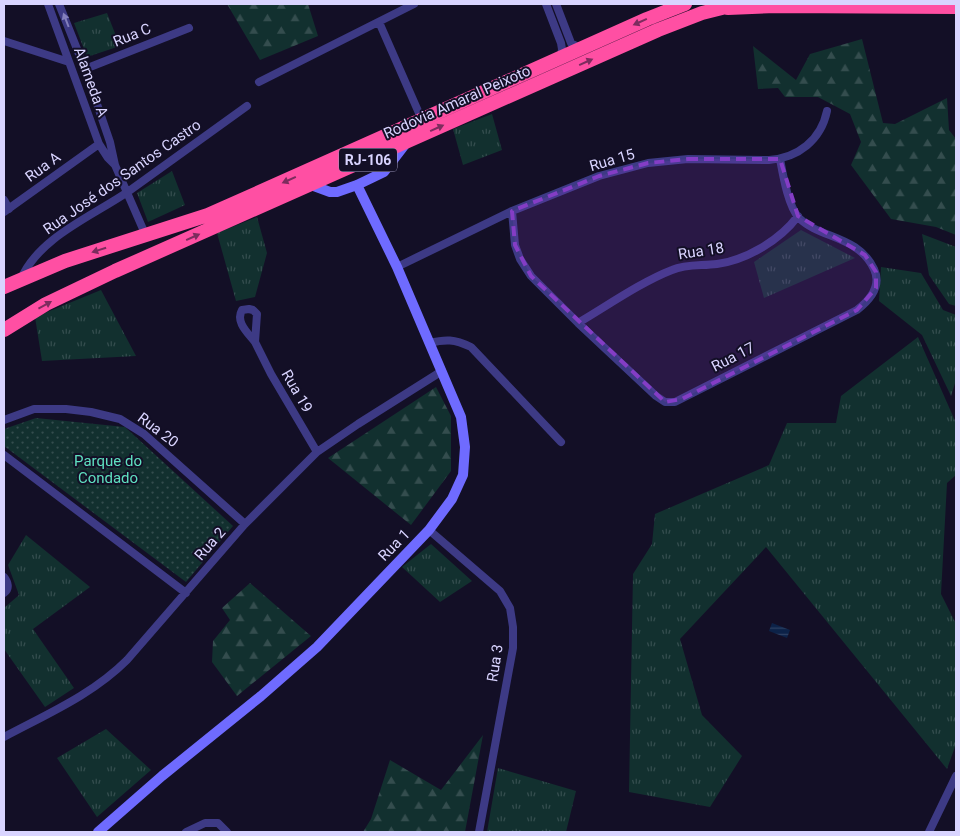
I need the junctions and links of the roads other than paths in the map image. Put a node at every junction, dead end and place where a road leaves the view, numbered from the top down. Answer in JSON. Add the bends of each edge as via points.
{"nodes":[{"id":1,"x":48,"y":4,"type":"edge"},
{"id":2,"x":59,"y":4,"type":"edge"},
{"id":3,"x":414,"y":4,"type":"edge"},
{"id":4,"x":546,"y":4,"type":"edge"},
{"id":5,"x":556,"y":4,"type":"edge"},
{"id":6,"x":685,"y":4,"type":"edge"},
{"id":7,"x":738,"y":4,"type":"edge"},
{"id":8,"x":956,"y":7,"type":"edge"},
{"id":9,"x":718,"y":9,"type":"junction"},
{"id":10,"x":379,"y":22,"type":"junction"},
{"id":11,"x":190,"y":28,"type":"dead end"},
{"id":12,"x":4,"y":41,"type":"edge"},
{"id":13,"x":581,"y":49,"type":"junction"},
{"id":14,"x":561,"y":58,"type":"junction"},
{"id":15,"x":69,"y":62,"type":"junction"},
{"id":16,"x":85,"y":69,"type":"junction"},
{"id":17,"x":259,"y":82,"type":"dead end"},
{"id":18,"x":247,"y":106,"type":"dead end"},
{"id":19,"x":827,"y":111,"type":"dead end"},
{"id":20,"x":422,"y":120,"type":"junction"},
{"id":21,"x":407,"y":142,"type":"junction"},
{"id":22,"x":99,"y":144,"type":"junction"},
{"id":23,"x":780,"y":160,"type":"junction"},
{"id":24,"x":115,"y":165,"type":"junction"},
{"id":25,"x":311,"y":185,"type":"junction"},
{"id":26,"x":357,"y":185,"type":"junction"},
{"id":27,"x":128,"y":192,"type":"junction"},
{"id":28,"x":4,"y":200,"type":"edge"},
{"id":29,"x":7,"y":210,"type":"edge"},
{"id":30,"x":512,"y":211,"type":"junction"},
{"id":31,"x":798,"y":216,"type":"junction"},
{"id":32,"x":146,"y":236,"type":"junction"},
{"id":33,"x":397,"y":267,"type":"junction"},
{"id":34,"x":21,"y":279,"type":"junction"},
{"id":35,"x":4,"y":287,"type":"edge"},
{"id":36,"x":578,"y":323,"type":"junction"},
{"id":37,"x":4,"y":330,"type":"edge"},
{"id":38,"x":255,"y":342,"type":"dead end"},
{"id":39,"x":429,"y":343,"type":"junction"},
{"id":40,"x":442,"y":371,"type":"junction"},
{"id":41,"x":4,"y":420,"type":"edge"},
{"id":42,"x":561,"y":442,"type":"dead end"},
{"id":43,"x":317,"y":452,"type":"junction"},
{"id":44,"x":4,"y":455,"type":"edge"},
{"id":45,"x":245,"y":524,"type":"junction"},
{"id":46,"x":429,"y":530,"type":"junction"},
{"id":47,"x":4,"y":577,"type":"edge"},
{"id":48,"x":4,"y":593,"type":"edge"},
{"id":49,"x":186,"y":593,"type":"junction"},
{"id":50,"x":4,"y":737,"type":"edge"},
{"id":51,"x":956,"y":776,"type":"edge"},
{"id":52,"x":98,"y":832,"type":"edge"},
{"id":53,"x":186,"y":832,"type":"edge"},
{"id":54,"x":228,"y":832,"type":"edge"},
{"id":55,"x":479,"y":832,"type":"edge"},
{"id":56,"x":929,"y":832,"type":"edge"}],
"edges":[{"from":1,"to":15,"type":"street","name":"Alameda A"},
{"from":16,"to":2,"type":"street","name":"Alameda A","one_way":true},
{"from":3,"to":10,"type":"street"},
{"from":4,"to":14,"type":"street","via":[[561,43]]},
{"from":5,"to":13,"type":"street","via":[[570,40]]},
{"from":6,"to":13,"type":"highway","name":"Rodovia Amaral Peixoto","number":"RJ-106","one_way":true},
{"from":7,"to":9,"type":"highway","name":"Rodovia Amaral Peixoto","number":"RJ-106"},
{"from":8,"to":9,"type":"highway","via":[[768,6]]},
{"from":21,"to":9,"type":"highway","name":"Rodovia Amaral Peixoto","number":"RJ-106","one_way":true,"via":[[658,30]]},
{"from":10,"to":17,"type":"street"},
{"from":10,"to":20,"type":"street"},
{"from":11,"to":16,"type":"street","name":"Rua C"},
{"from":12,"to":15,"type":"street"},
{"from":13,"to":14,"type":"highway","name":"Rodovia Amaral Peixoto","number":"RJ-106"},
{"from":14,"to":20,"type":"highway","name":"Rodovia Amaral Peixoto","number":"RJ-106"},
{"from":15,"to":22,"type":"street","name":"Alameda A"},
{"from":16,"to":24,"type":"street","name":"Alameda A","via":[[114,152]]},
{"from":18,"to":27,"type":"street","name":"Rua José dos Santos Castro"},
{"from":19,"to":23,"type":"street","name":"Rua 15","via":[[822,127],[807,146]]},
{"from":20,"to":32,"type":"highway","name":"Rodovia Amaral Peixoto","number":"RJ-106","one_way":true,"via":[[224,208]]},
{"from":21,"to":25,"type":"highway","name":"Rodovia Amaral Peixoto","number":"RJ-106"},
{"from":21,"to":26,"type":"street","via":[[384,172]]},
{"from":22,"to":24,"type":"street","name":"Alameda A"},
{"from":22,"to":29,"type":"street","name":"Rua A"},
{"from":23,"to":30,"type":"street","name":"Rua 15","via":[[688,159],[648,163],[599,176]]},
{"from":23,"to":31,"type":"street","via":[[786,187]]},
{"from":24,"to":27,"type":"street","name":"Alameda A"},
{"from":25,"to":26,"type":"street","via":[[330,192]]},
{"from":37,"to":25,"type":"highway","name":"Rodovia Amaral Peixoto","number":"RJ-106","one_way":true,"via":[[83,286]]},
{"from":26,"to":33,"type":"street","name":"Rua 1"},
{"from":27,"to":32,"type":"street","name":"Alameda A"},
{"from":27,"to":34,"type":"street","name":"Rua José dos Santos Castro","via":[[51,241],[36,254]]},
{"from":28,"to":29,"type":"street"},
{"from":30,"to":33,"type":"street","name":"Rua 15"},
{"from":30,"to":36,"type":"street","name":"Rua 17","via":[[515,245],[531,276]]},
{"from":31,"to":36,"type":"street","name":"Rua 18","via":[[780,235],[747,255],[728,262],[669,271]]},
{"from":31,"to":36,"type":"street","name":"Rua 17","via":[[817,229],[852,244],[872,262],[878,280],[872,294],[856,310],[682,399],[670,403],[660,399]]},
{"from":32,"to":34,"type":"highway","name":"Rodovia Amaral Peixoto","number":"RJ-106","one_way":true,"via":[[80,256]]},
{"from":33,"to":39,"type":"street","name":"Rua 1"},
{"from":34,"to":35,"type":"highway","name":"Rodovia Amaral Peixoto","number":"RJ-106"},
{"from":38,"to":43,"type":"street","name":"Rua 19"},
{"from":39,"to":40,"type":"street","name":"Rua 1"},
{"from":39,"to":42,"type":"street","via":[[458,341],[471,347]]},
{"from":40,"to":43,"type":"street","name":"Rua 2"},
{"from":40,"to":46,"type":"street","name":"Rua 1","via":[[461,417],[465,447],[462,475],[452,499]]},
{"from":41,"to":45,"type":"street","name":"Rua 20","via":[[34,409],[66,409],[120,419],[144,434]]},
{"from":43,"to":45,"type":"street","name":"Rua 2"},
{"from":44,"to":49,"type":"street"},
{"from":45,"to":49,"type":"street","name":"Rua 2"},
{"from":46,"to":52,"type":"street","name":"Rua 1","via":[[317,647]]},
{"from":46,"to":55,"type":"street","name":"Rua 3","via":[[500,591],[510,608],[513,648]]},
{"from":47,"to":48,"type":"street","via":[[8,588]]},
{"from":49,"to":50,"type":"street","name":"Rua 2","via":[[113,674],[93,689]]},
{"from":51,"to":56,"type":"street"},
{"from":53,"to":54,"type":"street","via":[[205,823],[218,823]]}]}
